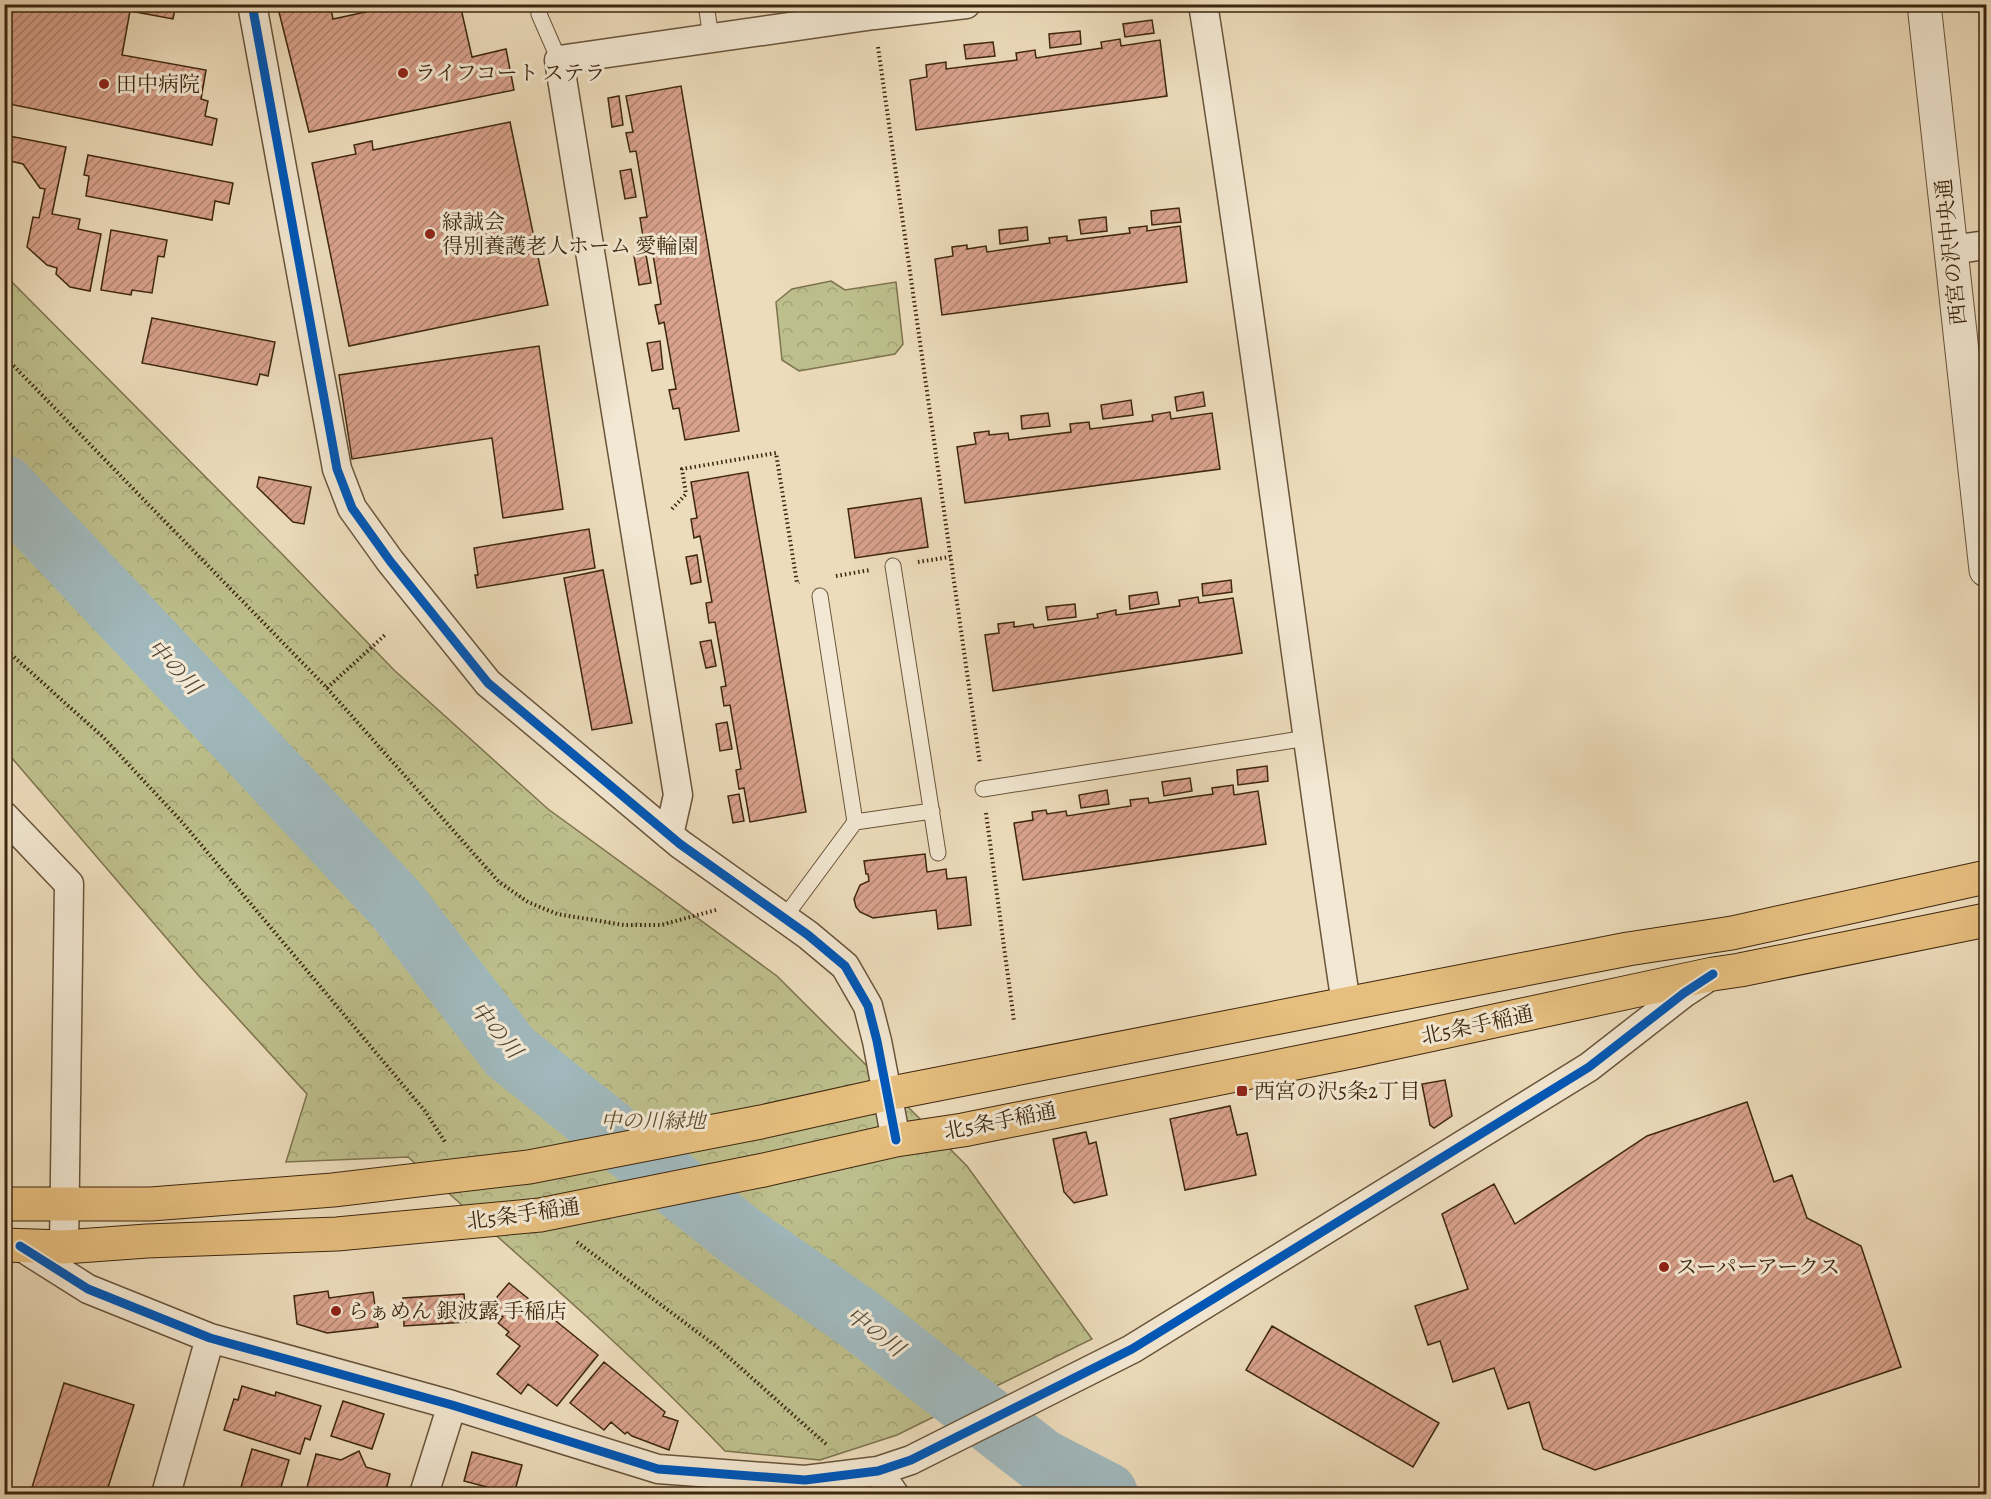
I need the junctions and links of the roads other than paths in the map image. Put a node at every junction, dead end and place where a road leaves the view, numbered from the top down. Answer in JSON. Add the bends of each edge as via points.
{"nodes":[{"id":1,"x":252,"y":4,"type":"edge"},
{"id":2,"x":538,"y":4,"type":"edge"},
{"id":3,"x":706,"y":4,"type":"edge"},
{"id":4,"x":966,"y":4,"type":"edge"},
{"id":5,"x":1203,"y":4,"type":"edge"},
{"id":6,"x":1924,"y":4,"type":"edge"},
{"id":7,"x":711,"y":38,"type":"junction"},
{"id":8,"x":558,"y":60,"type":"junction"},
{"id":9,"x":1986,"y":245,"type":"edge"},
{"id":10,"x":1951,"y":250,"type":"junction"},
{"id":11,"x":893,"y":566,"type":"road end"},
{"id":12,"x":1986,"y":570,"type":"edge"},
{"id":13,"x":819,"y":596,"type":"dead end"},
{"id":14,"x":1307,"y":738,"type":"junction"},
{"id":15,"x":983,"y":789,"type":"road end"},
{"id":16,"x":932,"y":811,"type":"junction"},
{"id":17,"x":4,"y":816,"type":"edge"},
{"id":18,"x":855,"y":822,"type":"junction"},
{"id":19,"x":669,"y":835,"type":"junction"},
{"id":20,"x":938,"y":853,"type":"dead end"},
{"id":21,"x":1986,"y":877,"type":"edge"},
{"id":22,"x":784,"y":918,"type":"junction"},
{"id":23,"x":1986,"y":920,"type":"edge"},
{"id":24,"x":1713,"y":974,"type":"junction"},
{"id":25,"x":1346,"y":1004,"type":"junction"},
{"id":26,"x":887,"y":1094,"type":"junction"},
{"id":27,"x":896,"y":1140,"type":"junction"},
{"id":28,"x":4,"y":1204,"type":"edge"},
{"id":29,"x":66,"y":1204,"type":"junction"},
{"id":30,"x":12,"y":1246,"type":"edge"},
{"id":31,"x":64,"y":1247,"type":"junction"},
{"id":32,"x":210,"y":1338,"type":"junction"},
{"id":33,"x":452,"y":1405,"type":"junction"},
{"id":34,"x":878,"y":1470,"type":"junction"},
{"id":35,"x":788,"y":1487,"type":"edge"},
{"id":36,"x":166,"y":1494,"type":"edge"},
{"id":37,"x":424,"y":1494,"type":"edge"},
{"id":38,"x":894,"y":1494,"type":"edge"}],
"edges":[{"from":1,"to":19,"type":"street","via":[[337,470],[352,508],[489,683]]},
{"from":2,"to":8,"type":"lane"},
{"from":3,"to":7,"type":"lane"},
{"from":4,"to":7,"type":"street"},
{"from":5,"to":14,"type":"street","via":[[1231,180]]},
{"from":6,"to":10,"type":"street","name":"西宮の沢中央通"},
{"from":7,"to":8,"type":"street"},
{"from":8,"to":19,"type":"street","via":[[678,795]]},
{"from":9,"to":10,"type":"street"},
{"from":10,"to":12,"type":"street","name":"西宮の沢中央通"},
{"from":11,"to":16,"type":"lane"},
{"from":13,"to":18,"type":"lane"},
{"from":14,"to":15,"type":"lane"},
{"from":14,"to":25,"type":"street"},
{"from":16,"to":18,"type":"lane"},
{"from":16,"to":20,"type":"lane"},
{"from":17,"to":29,"type":"street","via":[[69,884]]},
{"from":18,"to":22,"type":"lane"},
{"from":19,"to":22,"type":"street"},
{"from":21,"to":25,"type":"highway","via":[[1732,933]]},
{"from":22,"to":26,"type":"street","via":[[845,966],[868,1006]]},
{"from":23,"to":24,"type":"highway","name":"北5条手稲通"},
{"from":24,"to":27,"type":"highway","name":"北5条手稲通","via":[[1354,1051]]},
{"from":24,"to":34,"type":"street","via":[[1589,1067],[1132,1349],[911,1460]]},
{"from":25,"to":26,"type":"highway"},
{"from":26,"to":27,"type":"street"},
{"from":26,"to":29,"type":"highway","via":[[529,1167],[333,1190],[151,1204]]},
{"from":27,"to":31,"type":"highway","name":"北5条手稲通","via":[[540,1215],[337,1234]]},
{"from":28,"to":29,"type":"highway"},
{"from":29,"to":31,"type":"street"},
{"from":30,"to":31,"type":"highway","name":"北5条手稲通"},
{"from":30,"to":32,"type":"street","via":[[88,1289]]},
{"from":32,"to":33,"type":"street"},
{"from":32,"to":36,"type":"street"},
{"from":33,"to":35,"type":"street","via":[[658,1469]]},
{"from":33,"to":37,"type":"street"},
{"from":34,"to":35,"type":"street","via":[[805,1480]]},
{"from":34,"to":38,"type":"street"}]}
